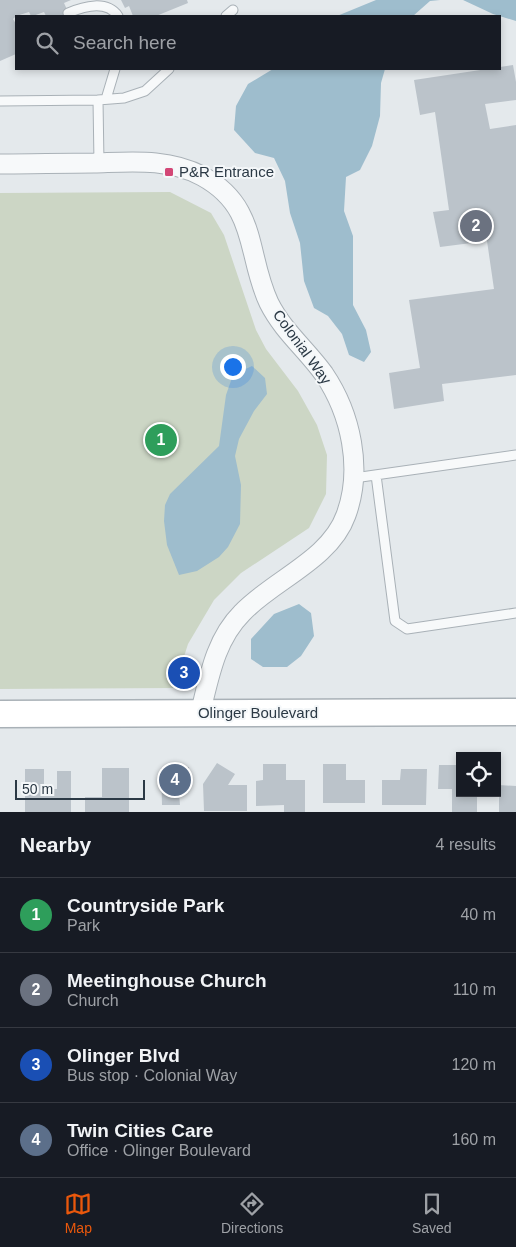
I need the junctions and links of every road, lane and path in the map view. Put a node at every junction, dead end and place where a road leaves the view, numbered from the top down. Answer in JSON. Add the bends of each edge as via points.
{"nodes":[{"id":1,"x":233,"y":10,"type":"dead end"},
{"id":2,"x":68,"y":13,"type":"dead end"},
{"id":3,"x":117,"y":15,"type":"edge"},
{"id":4,"x":227,"y":15,"type":"edge"},
{"id":5,"x":115,"y":70,"type":"edge"},
{"id":6,"x":168,"y":70,"type":"edge"},
{"id":7,"x":102,"y":99,"type":"junction"},
{"id":8,"x":0,"y":101,"type":"edge"},
{"id":9,"x":99,"y":163,"type":"junction"},
{"id":10,"x":0,"y":164,"type":"edge"},
{"id":11,"x":516,"y":455,"type":"edge"},
{"id":12,"x":376,"y":475,"type":"junction"},
{"id":13,"x":354,"y":478,"type":"junction"},
{"id":14,"x":516,"y":613,"type":"edge"},
{"id":15,"x":516,"y":712,"type":"edge"},
{"id":16,"x":0,"y":714,"type":"edge"},
{"id":17,"x":200,"y":714,"type":"junction"}],
"edges":[{"from":1,"to":4,"type":"lane"},
{"from":2,"to":3,"type":"lane","via":[[93,5],[104,6]]},
{"from":5,"to":7,"type":"lane"},
{"from":6,"to":7,"type":"lane","via":[[145,91],[124,98]]},
{"from":7,"to":8,"type":"lane"},
{"from":7,"to":9,"type":"lane"},
{"from":9,"to":10,"type":"street","name":"Colonial Way"},
{"from":9,"to":13,"type":"street","name":"Colonial Way","via":[[152,161],[180,166],[225,193],[242,215],[269,302],[283,326],[324,374],[339,402],[350,433]]},
{"from":11,"to":12,"type":"lane"},
{"from":12,"to":13,"type":"lane"},
{"from":12,"to":14,"type":"lane","via":[[395,621],[406,629]]},
{"from":13,"to":17,"type":"street","name":"Colonial Way","via":[[346,518],[331,540],[313,558],[259,597],[225,634],[214,658]]},
{"from":15,"to":17,"type":"street","name":"Olinger Boulevard"},
{"from":16,"to":17,"type":"street","name":"Olinger Boulevard"}]}
